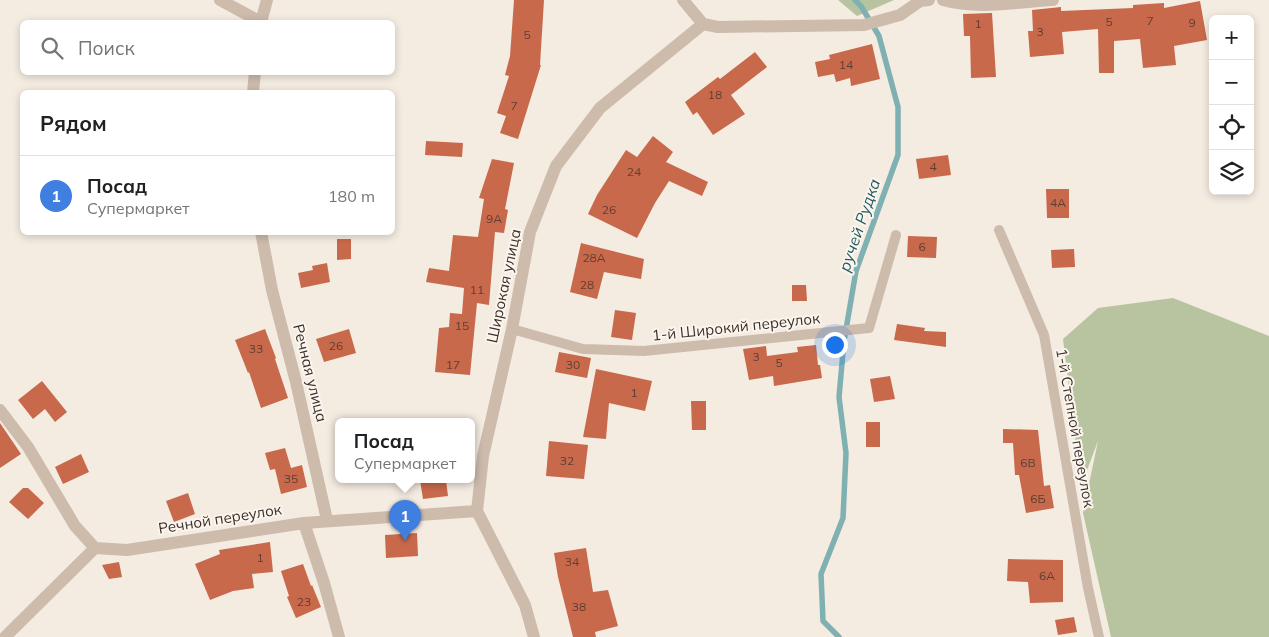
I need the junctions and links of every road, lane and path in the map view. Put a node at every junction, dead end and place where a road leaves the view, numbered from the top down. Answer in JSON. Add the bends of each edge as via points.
{"nodes":[{"id":1,"x":220,"y":0,"type":"edge"},
{"id":2,"x":267,"y":0,"type":"edge"},
{"id":3,"x":683,"y":0,"type":"edge"},
{"id":4,"x":929,"y":0,"type":"edge"},
{"id":5,"x":943,"y":0,"type":"edge"},
{"id":6,"x":1053,"y":0,"type":"edge"},
{"id":7,"x":959,"y":2,"type":"edge"},
{"id":8,"x":257,"y":20,"type":"edge"},
{"id":9,"x":262,"y":20,"type":"edge"},
{"id":10,"x":703,"y":24,"type":"junction"},
{"id":11,"x":255,"y":75,"type":"edge"},
{"id":12,"x":253,"y":90,"type":"edge"},
{"id":13,"x":999,"y":230,"type":"dead end"},
{"id":14,"x":262,"y":235,"type":"edge"},
{"id":15,"x":896,"y":235,"type":"dead end"},
{"id":16,"x":512,"y":329,"type":"junction"},
{"id":17,"x":0,"y":410,"type":"edge"},
{"id":18,"x":477,"y":511,"type":"junction"},
{"id":19,"x":327,"y":520,"type":"junction"},
{"id":20,"x":304,"y":523,"type":"junction"},
{"id":21,"x":96,"y":548,"type":"junction"},
{"id":22,"x":5,"y":637,"type":"edge"},
{"id":23,"x":339,"y":637,"type":"edge"},
{"id":24,"x":534,"y":637,"type":"edge"},
{"id":25,"x":1099,"y":637,"type":"edge"}],
"edges":[{"from":1,"to":8,"type":"street"},
{"from":2,"to":9,"type":"street"},
{"from":3,"to":10,"type":"street"},
{"from":4,"to":10,"type":"street","via":[[920,1],[900,14],[864,25],[718,27]]},
{"from":5,"to":7,"type":"street"},
{"from":6,"to":7,"type":"street","via":[[977,6]]},
{"from":10,"to":16,"type":"street","name":"Широкая улица","via":[[600,108],[556,166],[530,232]]},
{"from":11,"to":12,"type":"street"},
{"from":13,"to":25,"type":"lane","name":"1-й Степной переулок","via":[[1044,335]]},
{"from":14,"to":19,"type":"street","name":"Речная улица"},
{"from":15,"to":16,"type":"lane","name":"1-й Широкий переулок","via":[[869,328],[644,351],[583,349]]},
{"from":16,"to":18,"type":"street","name":"Широкая улица","via":[[483,456]]},
{"from":17,"to":21,"type":"street","via":[[28,447],[76,526]]},
{"from":18,"to":19,"type":"street","name":"Речной переулок"},
{"from":18,"to":24,"type":"street","via":[[525,605]]},
{"from":19,"to":20,"type":"street","name":"Речной переулок"},
{"from":20,"to":21,"type":"street","name":"Речной переулок","via":[[126,550]]},
{"from":20,"to":23,"type":"street"},
{"from":21,"to":22,"type":"street"}]}
